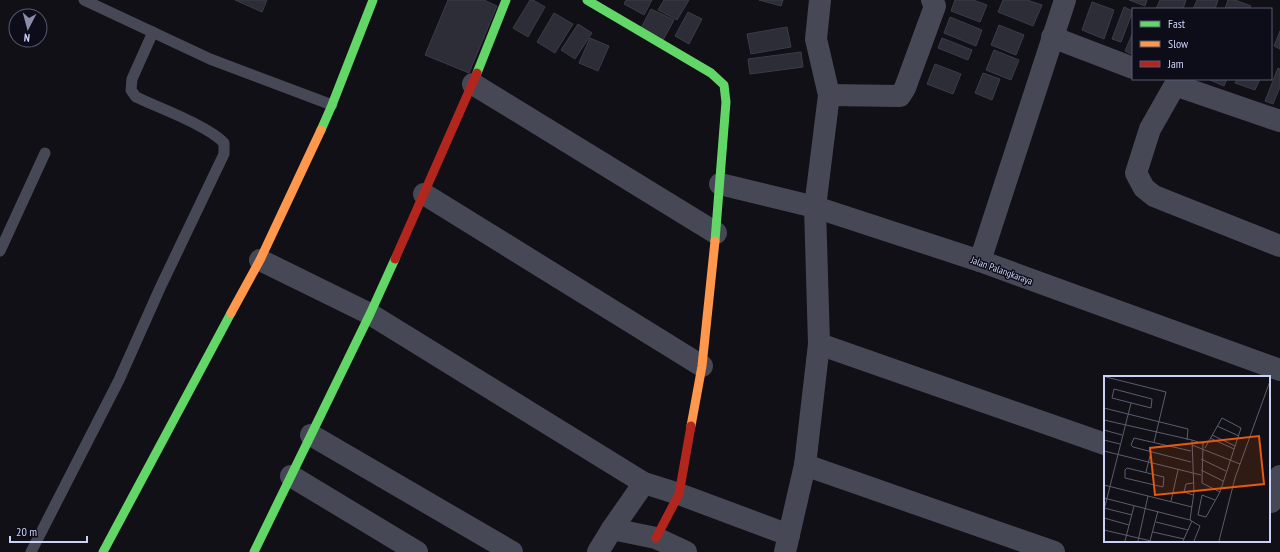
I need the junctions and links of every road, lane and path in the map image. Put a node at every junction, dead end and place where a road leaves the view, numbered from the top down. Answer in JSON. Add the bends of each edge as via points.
{"nodes":[{"id":1,"x":84,"y":0,"type":"edge"},
{"id":2,"x":373,"y":0,"type":"edge"},
{"id":3,"x":506,"y":0,"type":"edge"},
{"id":4,"x":587,"y":0,"type":"edge"},
{"id":5,"x":820,"y":0,"type":"edge"},
{"id":6,"x":932,"y":0,"type":"edge"},
{"id":7,"x":1065,"y":0,"type":"edge"},
{"id":8,"x":153,"y":32,"type":"junction"},
{"id":9,"x":1052,"y":37,"type":"junction"},
{"id":10,"x":1132,"y":68,"type":"edge"},
{"id":11,"x":1168,"y":82,"type":"edge"},
{"id":12,"x":473,"y":84,"type":"junction"},
{"id":13,"x":829,"y":95,"type":"junction"},
{"id":14,"x":332,"y":105,"type":"junction"},
{"id":15,"x":1280,"y":121,"type":"edge"},
{"id":16,"x":45,"y":154,"type":"dead end"},
{"id":17,"x":720,"y":184,"type":"junction"},
{"id":18,"x":424,"y":194,"type":"junction"},
{"id":19,"x":815,"y":206,"type":"junction"},
{"id":20,"x":716,"y":233,"type":"junction"},
{"id":21,"x":1280,"y":246,"type":"edge"},
{"id":22,"x":0,"y":252,"type":"edge"},
{"id":23,"x":260,"y":260,"type":"junction"},
{"id":24,"x":980,"y":262,"type":"junction"},
{"id":25,"x":370,"y":314,"type":"junction"},
{"id":26,"x":818,"y":344,"type":"junction"},
{"id":27,"x":702,"y":366,"type":"junction"},
{"id":28,"x":1280,"y":370,"type":"edge"},
{"id":29,"x":311,"y":435,"type":"junction"},
{"id":30,"x":1104,"y":444,"type":"edge"},
{"id":31,"x":805,"y":465,"type":"junction"},
{"id":32,"x":291,"y":476,"type":"junction"},
{"id":33,"x":1280,"y":476,"type":"edge"},
{"id":34,"x":644,"y":483,"type":"junction"},
{"id":35,"x":679,"y":494,"type":"junction"},
{"id":36,"x":1273,"y":502,"type":"edge"},
{"id":37,"x":612,"y":529,"type":"junction"},
{"id":38,"x":656,"y":538,"type":"junction"},
{"id":39,"x":787,"y":543,"type":"edge"},
{"id":40,"x":31,"y":552,"type":"edge"},
{"id":41,"x":104,"y":552,"type":"edge"},
{"id":42,"x":254,"y":552,"type":"edge"},
{"id":43,"x":417,"y":552,"type":"edge"},
{"id":44,"x":512,"y":552,"type":"edge"},
{"id":45,"x":598,"y":552,"type":"edge"},
{"id":46,"x":686,"y":552,"type":"edge"},
{"id":47,"x":1054,"y":552,"type":"edge"}],
"edges":[{"from":1,"to":8,"type":"lane"},
{"from":2,"to":14,"type":"street"},
{"from":3,"to":12,"type":"street"},
{"from":4,"to":17,"type":"street","via":[[711,73],[724,85],[726,102]]},
{"from":5,"to":13,"type":"street","via":[[816,39]]},
{"from":6,"to":13,"type":"street","via":[[934,6],[900,96]]},
{"from":7,"to":9,"type":"street"},
{"from":8,"to":14,"type":"lane","via":[[210,59]]},
{"from":8,"to":40,"type":"lane","via":[[132,79],[131,90],[136,97],[219,137],[224,143],[224,154],[119,380]]},
{"from":9,"to":10,"type":"street"},
{"from":9,"to":24,"type":"street"},
{"from":11,"to":15,"type":"street"},
{"from":11,"to":21,"type":"street","via":[[1136,173],[1144,188],[1154,196]]},
{"from":12,"to":18,"type":"street"},
{"from":12,"to":20,"type":"street"},
{"from":13,"to":19,"type":"street"},
{"from":14,"to":23,"type":"street"},
{"from":16,"to":22,"type":"lane"},
{"from":17,"to":19,"type":"street","name":"Jalan Palangkaraya"},
{"from":17,"to":20,"type":"street"},
{"from":18,"to":25,"type":"street"},
{"from":18,"to":27,"type":"street"},
{"from":19,"to":24,"type":"street","name":"Jalan Palangkaraya"},
{"from":19,"to":26,"type":"street"},
{"from":20,"to":27,"type":"street"},
{"from":23,"to":25,"type":"street"},
{"from":23,"to":41,"type":"street"},
{"from":24,"to":28,"type":"street","name":"Jalan Palangkaraya"},
{"from":25,"to":29,"type":"street"},
{"from":25,"to":34,"type":"street"},
{"from":26,"to":30,"type":"street"},
{"from":26,"to":31,"type":"street"},
{"from":27,"to":35,"type":"street"},
{"from":29,"to":32,"type":"street"},
{"from":29,"to":44,"type":"street"},
{"from":31,"to":39,"type":"street"},
{"from":31,"to":47,"type":"street"},
{"from":32,"to":42,"type":"street"},
{"from":32,"to":43,"type":"street"},
{"from":33,"to":36,"type":"street"},
{"from":34,"to":35,"type":"street"},
{"from":34,"to":37,"type":"street"},
{"from":35,"to":38,"type":"street"},
{"from":35,"to":39,"type":"street"},
{"from":37,"to":38,"type":"street"},
{"from":37,"to":45,"type":"street"},
{"from":38,"to":46,"type":"street"}]}
